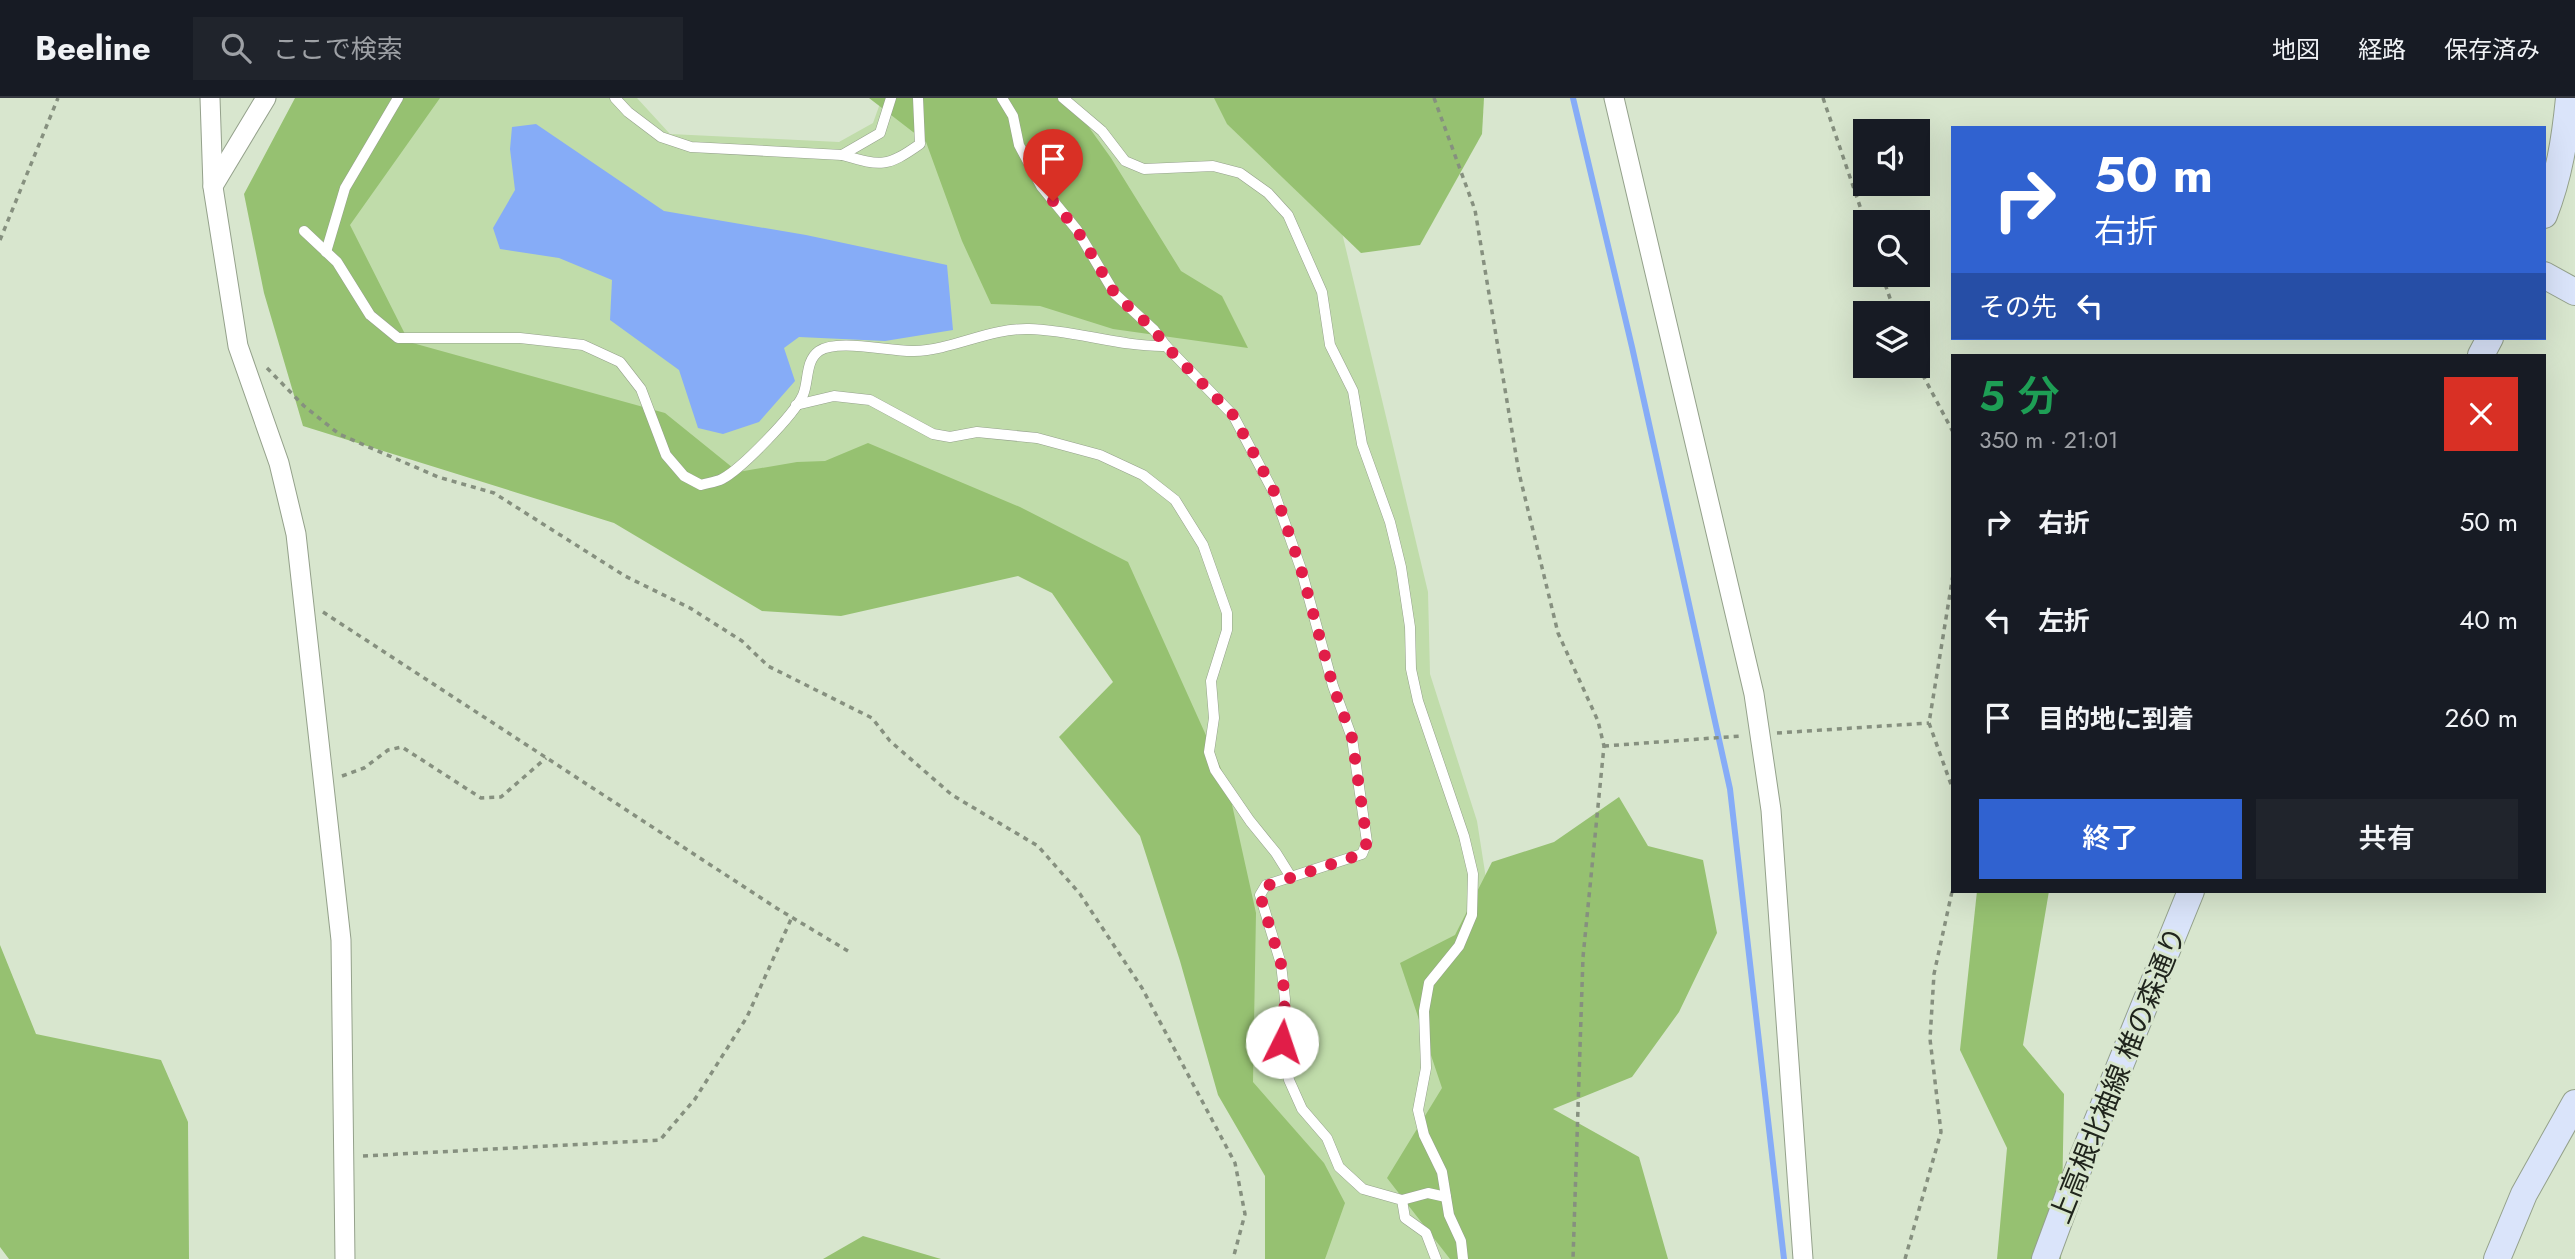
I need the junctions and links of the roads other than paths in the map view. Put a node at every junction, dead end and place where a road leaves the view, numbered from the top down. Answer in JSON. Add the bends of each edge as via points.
{"nodes":[{"id":1,"x":210,"y":98,"type":"edge"},
{"id":2,"x":266,"y":98,"type":"edge"},
{"id":3,"x":398,"y":98,"type":"edge"},
{"id":4,"x":615,"y":98,"type":"edge"},
{"id":5,"x":891,"y":98,"type":"edge"},
{"id":6,"x":918,"y":98,"type":"edge"},
{"id":7,"x":1002,"y":98,"type":"edge"},
{"id":8,"x":1063,"y":98,"type":"edge"},
{"id":9,"x":1614,"y":98,"type":"edge"},
{"id":10,"x":2569,"y":98,"type":"edge"},
{"id":11,"x":842,"y":155,"type":"junction"},
{"id":12,"x":213,"y":187,"type":"junction"},
{"id":13,"x":2546,"y":210,"type":"edge"},
{"id":14,"x":304,"y":231,"type":"dead end"},
{"id":15,"x":326,"y":252,"type":"junction"},
{"id":16,"x":2546,"y":276,"type":"edge"},
{"id":17,"x":2575,"y":292,"type":"edge"},
{"id":18,"x":1166,"y":346,"type":"junction"},
{"id":19,"x":796,"y":405,"type":"junction"},
{"id":20,"x":1291,"y":877,"type":"junction"},
{"id":21,"x":2190,"y":893,"type":"edge"},
{"id":22,"x":2575,"y":1103,"type":"edge"},
{"id":23,"x":1446,"y":1196,"type":"junction"},
{"id":24,"x":1402,"y":1200,"type":"junction"},
{"id":25,"x":345,"y":1259,"type":"edge"},
{"id":26,"x":1436,"y":1259,"type":"edge"},
{"id":27,"x":1463,"y":1259,"type":"edge"},
{"id":28,"x":1803,"y":1259,"type":"edge"},
{"id":29,"x":2045,"y":1259,"type":"edge"},
{"id":30,"x":2497,"y":1259,"type":"edge"}],
"edges":[{"from":1,"to":12,"type":"street"},
{"from":2,"to":12,"type":"street"},
{"from":3,"to":15,"type":"lane","via":[[345,188]]},
{"from":4,"to":11,"type":"lane","via":[[661,138],[691,147]]},
{"from":5,"to":11,"type":"lane","via":[[880,133]]},
{"from":6,"to":11,"type":"lane","via":[[920,144],[895,162],[871,163]]},
{"from":7,"to":18,"type":"lane","via":[[1013,116],[1019,145],[1041,186],[1077,230],[1115,294]]},
{"from":8,"to":23,"type":"lane","via":[[1102,131],[1125,161],[1144,169],[1213,166],[1240,173],[1268,192],[1288,215],[1322,292],[1330,345],[1353,391],[1362,444],[1398,556],[1418,701],[1473,874],[1472,915],[1459,946],[1429,983],[1424,1011],[1426,1068],[1418,1110],[1442,1172]]},
{"from":9,"to":28,"type":"street","via":[[1751,680],[1771,810]]},
{"from":10,"to":13,"type":"main road","via":[[2565,142]]},
{"from":12,"to":25,"type":"street","via":[[238,346],[279,463],[296,534],[341,940]]},
{"from":14,"to":15,"type":"lane"},
{"from":15,"to":19,"type":"lane","via":[[370,315],[398,338],[520,338],[583,345],[620,362],[641,389],[666,455],[684,476],[701,485],[723,478],[780,429]]},
{"from":16,"to":17,"type":"main road"},
{"from":18,"to":19,"type":"lane","via":[[1142,347],[1028,329],[925,351],[836,346],[812,358],[803,396]]},
{"from":18,"to":20,"type":"lane","via":[[1233,415],[1276,495],[1352,738],[1367,842],[1362,854]]},
{"from":19,"to":20,"type":"lane","via":[[834,396],[870,400],[933,433],[950,437],[977,432],[1037,438],[1100,456],[1143,475],[1175,500],[1203,545],[1227,613],[1227,630],[1211,681],[1214,718],[1209,752],[1215,770]]},
{"from":20,"to":24,"type":"lane","via":[[1266,886],[1260,895],[1281,964],[1285,999],[1282,1042],[1289,1080],[1302,1109],[1327,1138],[1339,1167],[1363,1189]]},
{"from":21,"to":29,"type":"main road","name":"上高根北袖線 椎の森通り"},
{"from":22,"to":30,"type":"main road","via":[[2524,1194]]},
{"from":23,"to":24,"type":"lane","via":[[1428,1193]]},
{"from":23,"to":27,"type":"lane"},
{"from":24,"to":26,"type":"lane","via":[[1405,1218],[1426,1233]]}]}
